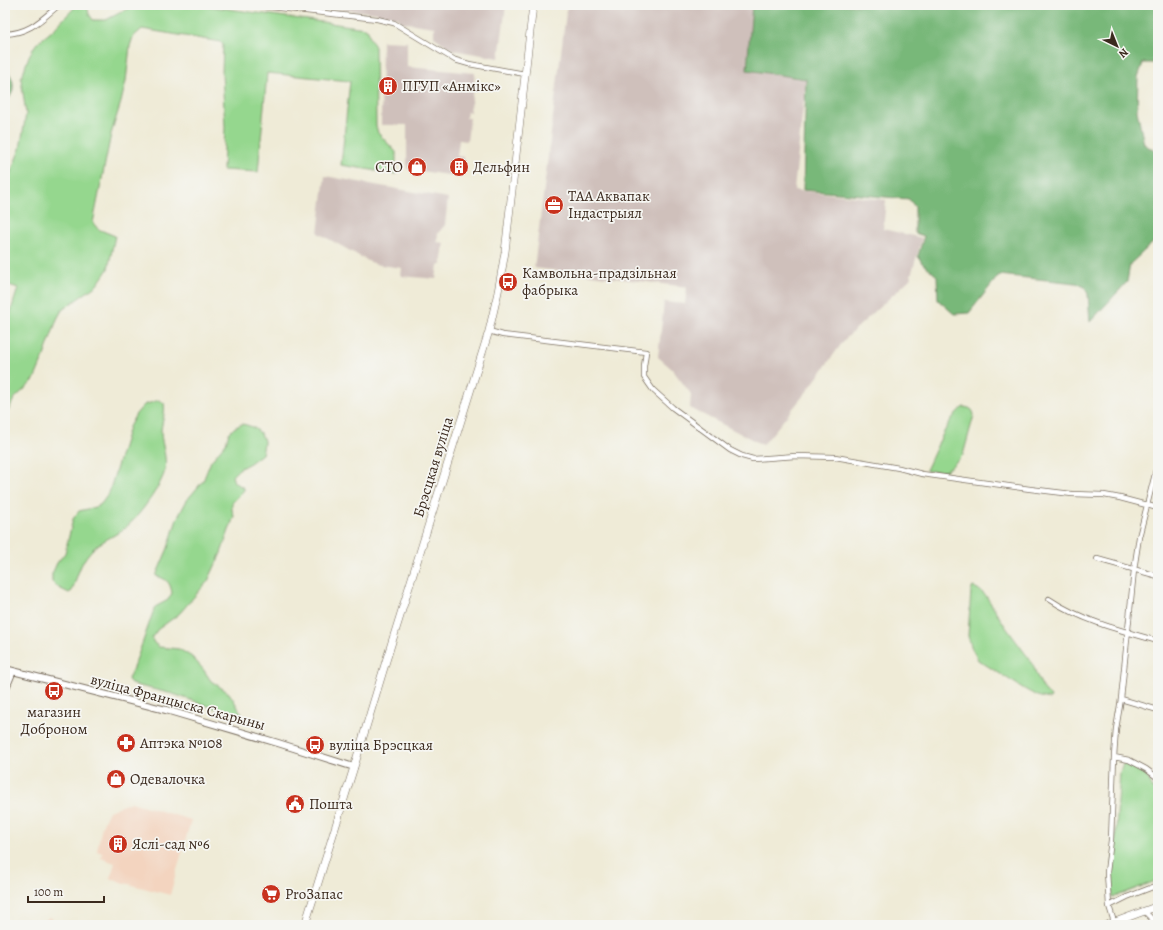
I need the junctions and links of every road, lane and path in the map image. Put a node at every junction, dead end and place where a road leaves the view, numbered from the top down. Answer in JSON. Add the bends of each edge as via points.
{"nodes":[{"id":1,"x":59,"y":5,"type":"edge"},
{"id":2,"x":253,"y":5,"type":"edge"},
{"id":3,"x":533,"y":5,"type":"edge"},
{"id":4,"x":5,"y":34,"type":"edge"},
{"id":5,"x":525,"y":74,"type":"junction"},
{"id":6,"x":489,"y":331,"type":"junction"},
{"id":7,"x":1158,"y":462,"type":"edge"},
{"id":8,"x":1148,"y":505,"type":"junction"},
{"id":9,"x":1158,"y":508,"type":"edge"},
{"id":10,"x":1096,"y":559,"type":"dead end"},
{"id":11,"x":1134,"y":570,"type":"junction"},
{"id":12,"x":1158,"y":576,"type":"edge"},
{"id":13,"x":1049,"y":599,"type":"dead end"},
{"id":14,"x":1127,"y":633,"type":"junction"},
{"id":15,"x":1158,"y":641,"type":"edge"},
{"id":16,"x":5,"y":669,"type":"edge"},
{"id":17,"x":13,"y":672,"type":"junction"},
{"id":18,"x":5,"y":690,"type":"edge"},
{"id":19,"x":1121,"y":699,"type":"junction"},
{"id":20,"x":1158,"y":710,"type":"edge"},
{"id":21,"x":1114,"y":757,"type":"junction"},
{"id":22,"x":354,"y":767,"type":"junction"},
{"id":23,"x":1158,"y":778,"type":"edge"},
{"id":24,"x":1158,"y":884,"type":"edge"},
{"id":25,"x":1109,"y":906,"type":"junction"},
{"id":26,"x":1158,"y":906,"type":"edge"},
{"id":27,"x":1144,"y":910,"type":"junction"},
{"id":28,"x":1110,"y":924,"type":"edge"},
{"id":29,"x":305,"y":925,"type":"edge"},
{"id":30,"x":1158,"y":925,"type":"edge"}],
"edges":[{"from":1,"to":4,"type":"street","via":[[25,30],[16,34]]},
{"from":2,"to":5,"type":"street","via":[[394,23],[455,60]]},
{"from":3,"to":5,"type":"main road","name":"Брэсцкая вуліца"},
{"from":5,"to":6,"type":"main road","name":"Брэсцкая вуліца","via":[[504,252]]},
{"from":6,"to":8,"type":"street","via":[[646,352],[644,377],[653,390],[730,450],[753,459],[836,457],[922,474],[1120,498]]},
{"from":6,"to":22,"type":"main road","name":"Брэсцкая вуліца"},
{"from":7,"to":8,"type":"street"},
{"from":8,"to":9,"type":"street"},
{"from":8,"to":11,"type":"street","via":[[1139,537]]},
{"from":10,"to":11,"type":"street"},
{"from":11,"to":12,"type":"street"},
{"from":11,"to":14,"type":"street"},
{"from":13,"to":14,"type":"street","via":[[1062,608]]},
{"from":14,"to":15,"type":"street"},
{"from":14,"to":19,"type":"street"},
{"from":16,"to":17,"type":"street","name":"вуліца Францыска Скарыны"},
{"from":17,"to":18,"type":"street"},
{"from":17,"to":22,"type":"street","name":"вуліца Францыска Скарыны","via":[[166,710]]},
{"from":19,"to":20,"type":"street"},
{"from":19,"to":21,"type":"street"},
{"from":21,"to":23,"type":"street","via":[[1129,760]]},
{"from":21,"to":25,"type":"street","via":[[1111,840],[1107,872]]},
{"from":22,"to":29,"type":"main road","name":"Брэсцкая вуліца"},
{"from":24,"to":25,"type":"street"},
{"from":25,"to":28,"type":"street"},
{"from":26,"to":27,"type":"main road"},
{"from":27,"to":28,"type":"main road"},
{"from":27,"to":30,"type":"street"}]}
